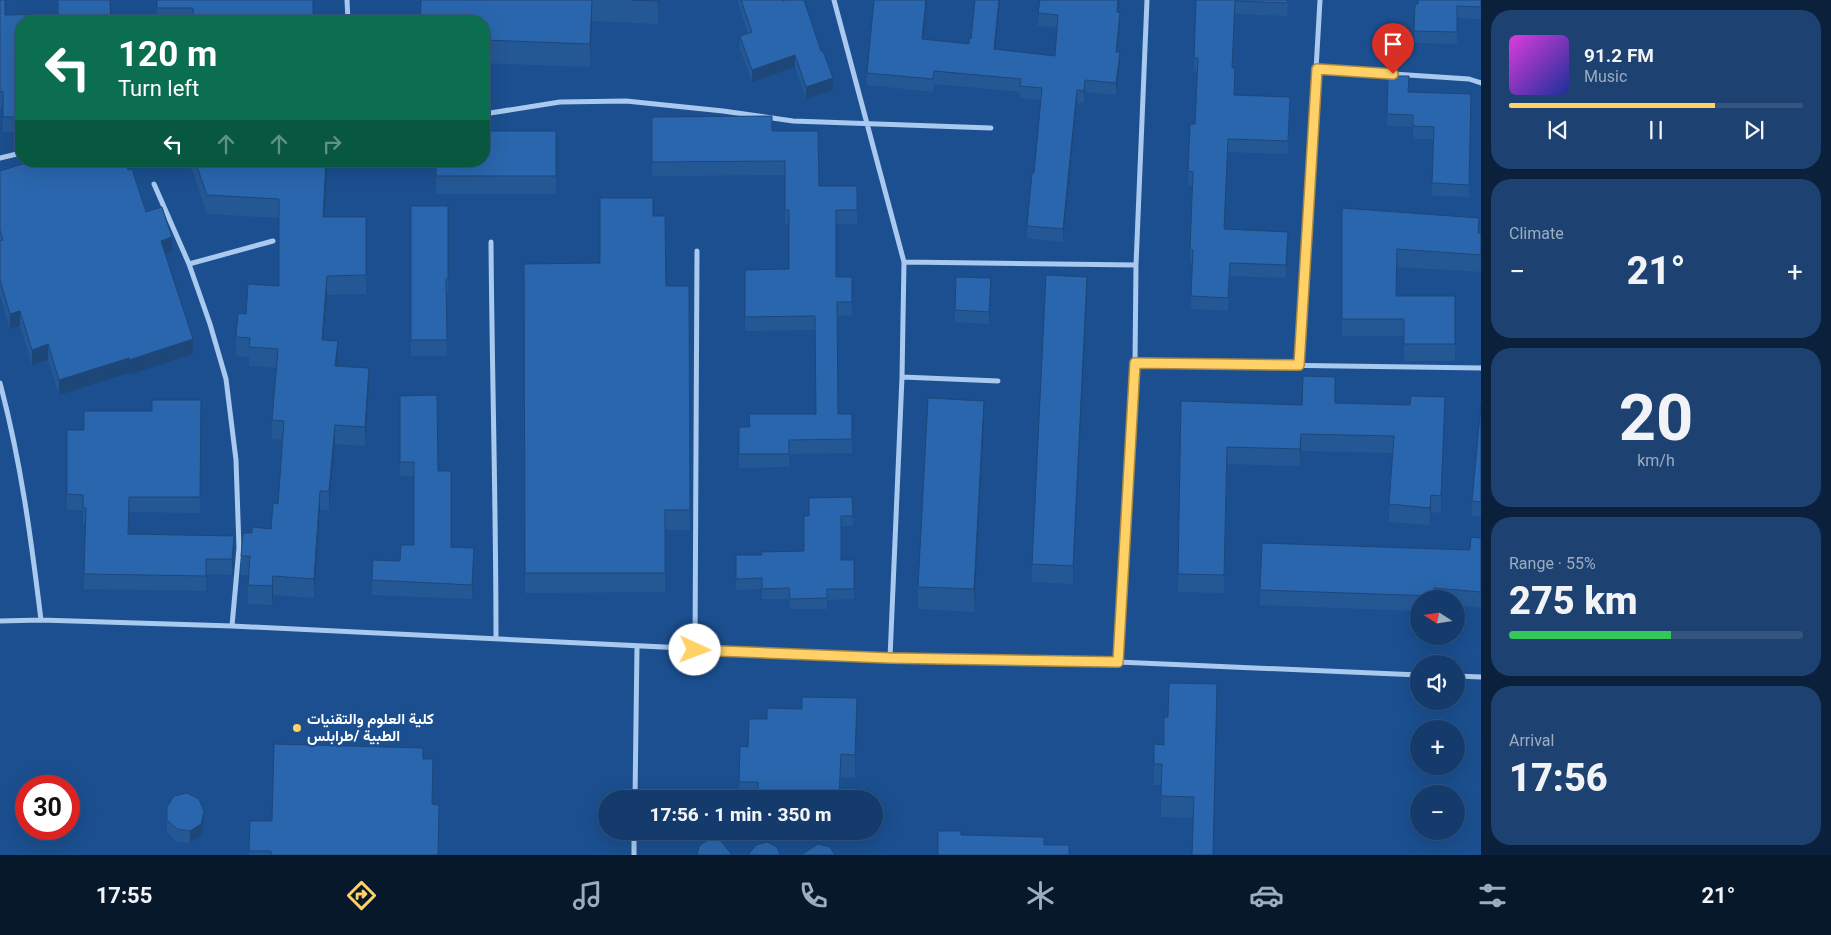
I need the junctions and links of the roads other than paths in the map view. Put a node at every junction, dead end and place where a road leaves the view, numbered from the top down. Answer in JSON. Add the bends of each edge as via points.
{"nodes":[{"id":1,"x":347,"y":0,"type":"edge"},
{"id":2,"x":834,"y":0,"type":"edge"},
{"id":3,"x":1147,"y":0,"type":"edge"},
{"id":4,"x":1320,"y":0,"type":"edge"},
{"id":5,"x":348,"y":15,"type":"edge"},
{"id":6,"x":1317,"y":69,"type":"junction"},
{"id":7,"x":1481,"y":83,"type":"edge"},
{"id":8,"x":490,"y":113,"type":"edge"},
{"id":9,"x":867,"y":124,"type":"junction"},
{"id":10,"x":991,"y":128,"type":"dead end"},
{"id":11,"x":15,"y":154,"type":"edge"},
{"id":12,"x":0,"y":158,"type":"edge"},
{"id":13,"x":154,"y":184,"type":"dead end"},
{"id":14,"x":273,"y":241,"type":"dead end"},
{"id":15,"x":491,"y":242,"type":"dead end"},
{"id":16,"x":697,"y":251,"type":"dead end"},
{"id":17,"x":904,"y":262,"type":"junction"},
{"id":18,"x":189,"y":264,"type":"junction"},
{"id":19,"x":1136,"y":265,"type":"junction"},
{"id":20,"x":1135,"y":363,"type":"junction"},
{"id":21,"x":1299,"y":365,"type":"junction"},
{"id":22,"x":1481,"y":368,"type":"edge"},
{"id":23,"x":902,"y":377,"type":"junction"},
{"id":24,"x":998,"y":380,"type":"dead end"},
{"id":25,"x":0,"y":383,"type":"edge"},
{"id":26,"x":40,"y":620,"type":"junction"},
{"id":27,"x":0,"y":621,"type":"edge"},
{"id":28,"x":232,"y":626,"type":"junction"},
{"id":29,"x":496,"y":638,"type":"junction"},
{"id":30,"x":636,"y":647,"type":"junction"},
{"id":31,"x":695,"y":650,"type":"junction"},
{"id":32,"x":890,"y":658,"type":"junction"},
{"id":33,"x":1118,"y":662,"type":"junction"},
{"id":34,"x":1410,"y":675,"type":"edge"},
{"id":35,"x":1465,"y":676,"type":"edge"},
{"id":36,"x":1481,"y":677,"type":"edge"},
{"id":37,"x":635,"y":790,"type":"edge"},
{"id":38,"x":634,"y":840,"type":"edge"},
{"id":39,"x":634,"y":855,"type":"edge"}],
"edges":[{"from":1,"to":5,"type":"street"},
{"from":2,"to":9,"type":"street"},
{"from":3,"to":19,"type":"street"},
{"from":4,"to":6,"type":"street"},
{"from":6,"to":7,"type":"street","via":[[1469,79]]},
{"from":6,"to":21,"type":"street"},
{"from":8,"to":9,"type":"street","via":[[560,102],[626,101],[793,121]]},
{"from":9,"to":10,"type":"street"},
{"from":9,"to":17,"type":"street"},
{"from":11,"to":12,"type":"street"},
{"from":13,"to":18,"type":"street"},
{"from":14,"to":18,"type":"street"},
{"from":15,"to":29,"type":"street"},
{"from":16,"to":31,"type":"street"},
{"from":17,"to":19,"type":"street"},
{"from":17,"to":23,"type":"street"},
{"from":18,"to":28,"type":"street","via":[[226,379],[236,460],[239,548]]},
{"from":19,"to":20,"type":"street"},
{"from":20,"to":21,"type":"street"},
{"from":20,"to":33,"type":"street"},
{"from":21,"to":22,"type":"street"},
{"from":23,"to":24,"type":"street"},
{"from":23,"to":32,"type":"street"},
{"from":25,"to":26,"type":"street","via":[[13,431],[28,517]]},
{"from":26,"to":27,"type":"street"},
{"from":26,"to":28,"type":"street"},
{"from":28,"to":29,"type":"street"},
{"from":29,"to":30,"type":"street"},
{"from":30,"to":31,"type":"street"},
{"from":30,"to":37,"type":"street"},
{"from":31,"to":32,"type":"street"},
{"from":32,"to":33,"type":"street"},
{"from":33,"to":34,"type":"street"},
{"from":35,"to":36,"type":"street"},
{"from":38,"to":39,"type":"street"}]}
